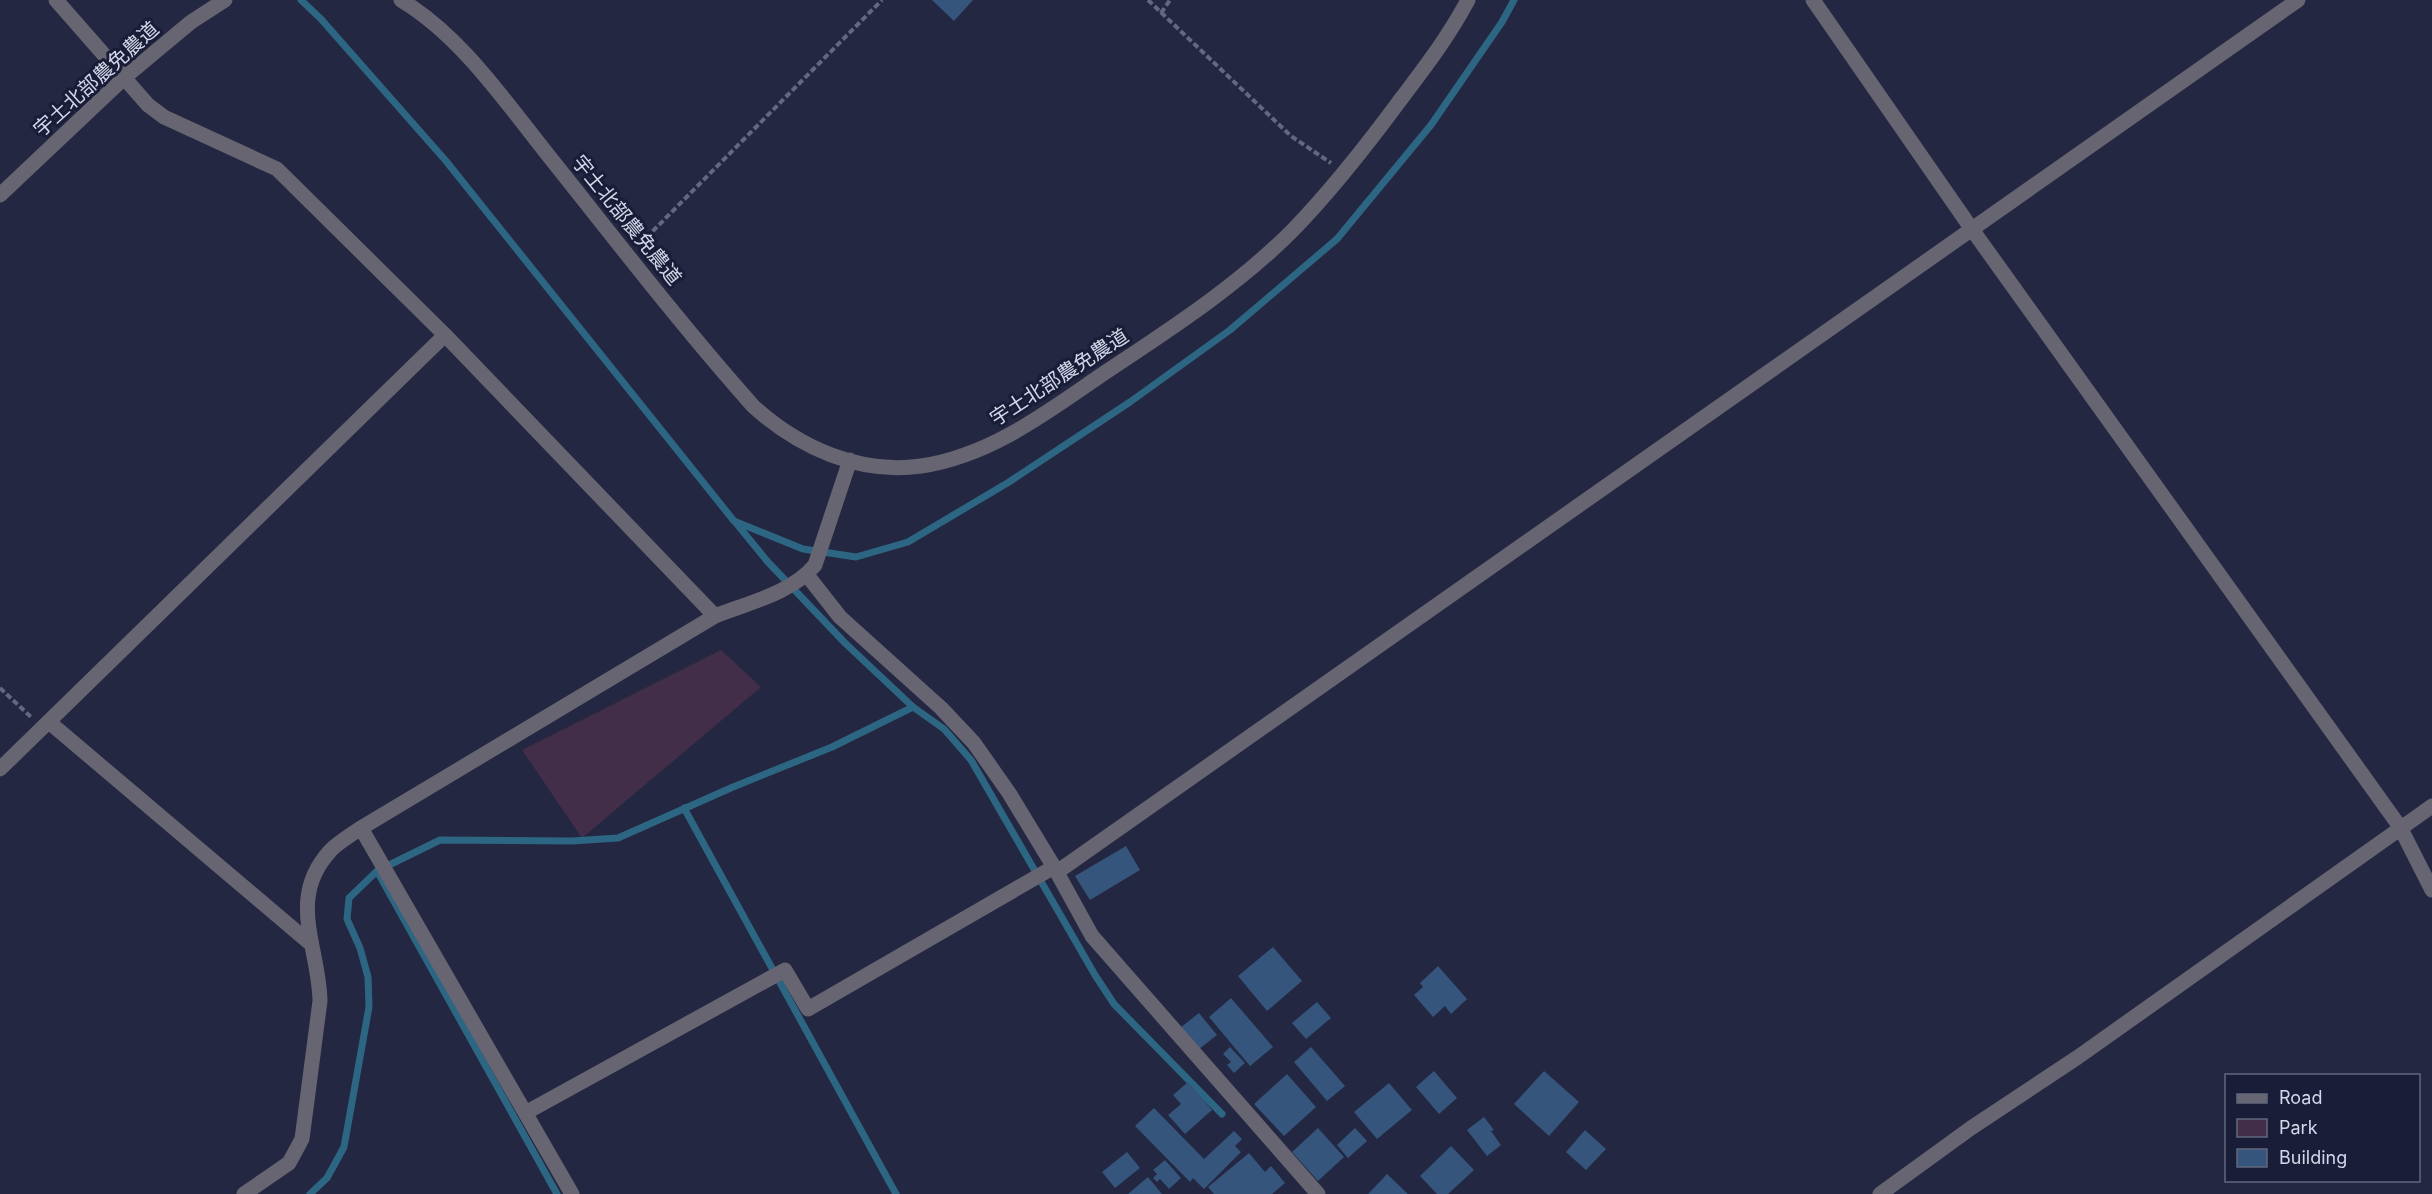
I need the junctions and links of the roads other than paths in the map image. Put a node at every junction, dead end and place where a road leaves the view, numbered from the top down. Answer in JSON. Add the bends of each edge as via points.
{"nodes":[{"id":1,"x":56,"y":0,"type":"edge"},
{"id":2,"x":225,"y":0,"type":"edge"},
{"id":3,"x":400,"y":0,"type":"edge"},
{"id":4,"x":1468,"y":0,"type":"edge"},
{"id":5,"x":1813,"y":0,"type":"edge"},
{"id":6,"x":2298,"y":0,"type":"edge"},
{"id":7,"x":125,"y":77,"type":"junction"},
{"id":8,"x":0,"y":195,"type":"edge"},
{"id":9,"x":1971,"y":228,"type":"junction"},
{"id":10,"x":445,"y":335,"type":"junction"},
{"id":11,"x":850,"y":460,"type":"junction"},
{"id":12,"x":807,"y":575,"type":"junction"},
{"id":13,"x":715,"y":616,"type":"junction"},
{"id":14,"x":46,"y":725,"type":"junction"},
{"id":15,"x":0,"y":769,"type":"edge"},
{"id":16,"x":2432,"y":806,"type":"edge"},
{"id":17,"x":2400,"y":827,"type":"junction"},
{"id":18,"x":361,"y":828,"type":"junction"},
{"id":19,"x":1056,"y":869,"type":"junction"},
{"id":20,"x":2432,"y":890,"type":"edge"},
{"id":21,"x":310,"y":944,"type":"junction"},
{"id":22,"x":527,"y":1112,"type":"junction"},
{"id":23,"x":244,"y":1194,"type":"edge"},
{"id":24,"x":572,"y":1194,"type":"edge"},
{"id":25,"x":1318,"y":1194,"type":"edge"},
{"id":26,"x":1880,"y":1194,"type":"edge"}],
"edges":[{"from":1,"to":7,"type":"street"},
{"from":2,"to":7,"type":"street","name":"宇土北部農免農道","via":[[191,21]]},
{"from":3,"to":11,"type":"street","name":"宇土北部農免農道","via":[[436,26],[489,81],[739,390],[767,418],[805,443]]},
{"from":4,"to":11,"type":"street","name":"宇土北部農免農道","via":[[1426,66],[1344,172],[1290,232],[1199,309],[1004,440],[919,466],[873,466]]},
{"from":5,"to":9,"type":"street"},
{"from":6,"to":9,"type":"street"},
{"from":7,"to":8,"type":"street","name":"宇土北部農免農道"},
{"from":7,"to":10,"type":"street","via":[[148,105],[164,117],[277,169]]},
{"from":9,"to":17,"type":"street"},
{"from":9,"to":19,"type":"street"},
{"from":10,"to":13,"type":"street"},
{"from":10,"to":14,"type":"street"},
{"from":11,"to":12,"type":"street","via":[[815,565]]},
{"from":12,"to":13,"type":"street","via":[[774,593]]},
{"from":12,"to":19,"type":"street","via":[[840,617],[974,743]]},
{"from":13,"to":18,"type":"street"},
{"from":14,"to":15,"type":"street"},
{"from":14,"to":21,"type":"street"},
{"from":16,"to":17,"type":"street"},
{"from":17,"to":20,"type":"street"},
{"from":17,"to":26,"type":"street"},
{"from":18,"to":21,"type":"street","via":[[331,850],[309,884],[306,910]]},
{"from":18,"to":22,"type":"street"},
{"from":19,"to":22,"type":"street","via":[[808,1009],[785,970]]},
{"from":19,"to":25,"type":"street","via":[[1092,936]]},
{"from":21,"to":23,"type":"street","via":[[320,1001],[302,1139],[290,1163]]},
{"from":22,"to":24,"type":"street"}]}
